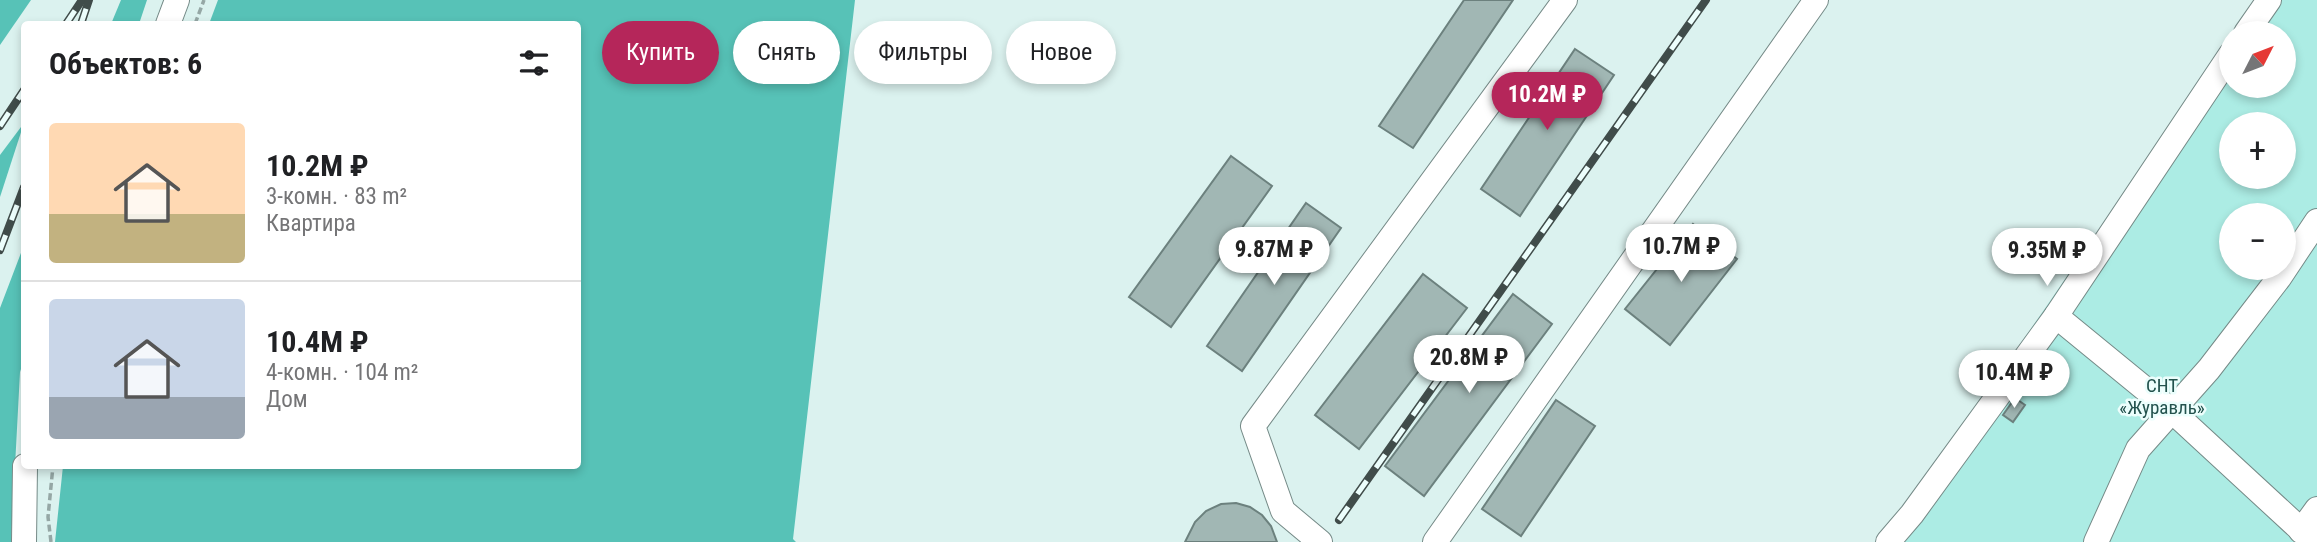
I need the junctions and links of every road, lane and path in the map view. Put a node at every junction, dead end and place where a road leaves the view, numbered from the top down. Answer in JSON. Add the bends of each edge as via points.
{"nodes":[{"id":1,"x":177,"y":0,"type":"edge"},
{"id":2,"x":204,"y":0,"type":"edge"},
{"id":3,"x":1565,"y":0,"type":"edge"},
{"id":4,"x":1816,"y":0,"type":"edge"},
{"id":5,"x":2269,"y":0,"type":"edge"},
{"id":6,"x":169,"y":21,"type":"edge"},
{"id":7,"x":196,"y":21,"type":"edge"},
{"id":8,"x":2254,"y":21,"type":"edge"},
{"id":9,"x":2219,"y":72,"type":"edge"},
{"id":10,"x":2317,"y":221,"type":"edge"},
{"id":11,"x":2056,"y":316,"type":"junction"},
{"id":12,"x":2172,"y":411,"type":"junction"},
{"id":13,"x":25,"y":469,"type":"edge"},
{"id":14,"x":53,"y":469,"type":"edge"},
{"id":15,"x":2317,"y":509,"type":"edge"},
{"id":16,"x":2308,"y":536,"type":"edge"},
{"id":17,"x":24,"y":542,"type":"edge"},
{"id":18,"x":51,"y":542,"type":"edge"},
{"id":19,"x":1320,"y":542,"type":"edge"},
{"id":20,"x":1435,"y":542,"type":"edge"},
{"id":21,"x":1888,"y":542,"type":"edge"},
{"id":22,"x":2096,"y":542,"type":"edge"}],
"edges":[{"from":1,"to":6,"type":"street"},
{"from":2,"to":7,"type":"path"},
{"from":3,"to":19,"type":"street","via":[[1253,426],[1283,511]]},
{"from":4,"to":20,"type":"street"},
{"from":5,"to":8,"type":"street"},
{"from":9,"to":11,"type":"street"},
{"from":10,"to":12,"type":"street","via":[[2279,278]]},
{"from":11,"to":12,"type":"street"},
{"from":11,"to":21,"type":"street"},
{"from":12,"to":16,"type":"street"},
{"from":12,"to":22,"type":"street","via":[[2138,449]]},
{"from":13,"to":17,"type":"street"},
{"from":14,"to":18,"type":"path","via":[[48,517]]},
{"from":15,"to":16,"type":"street"}]}
